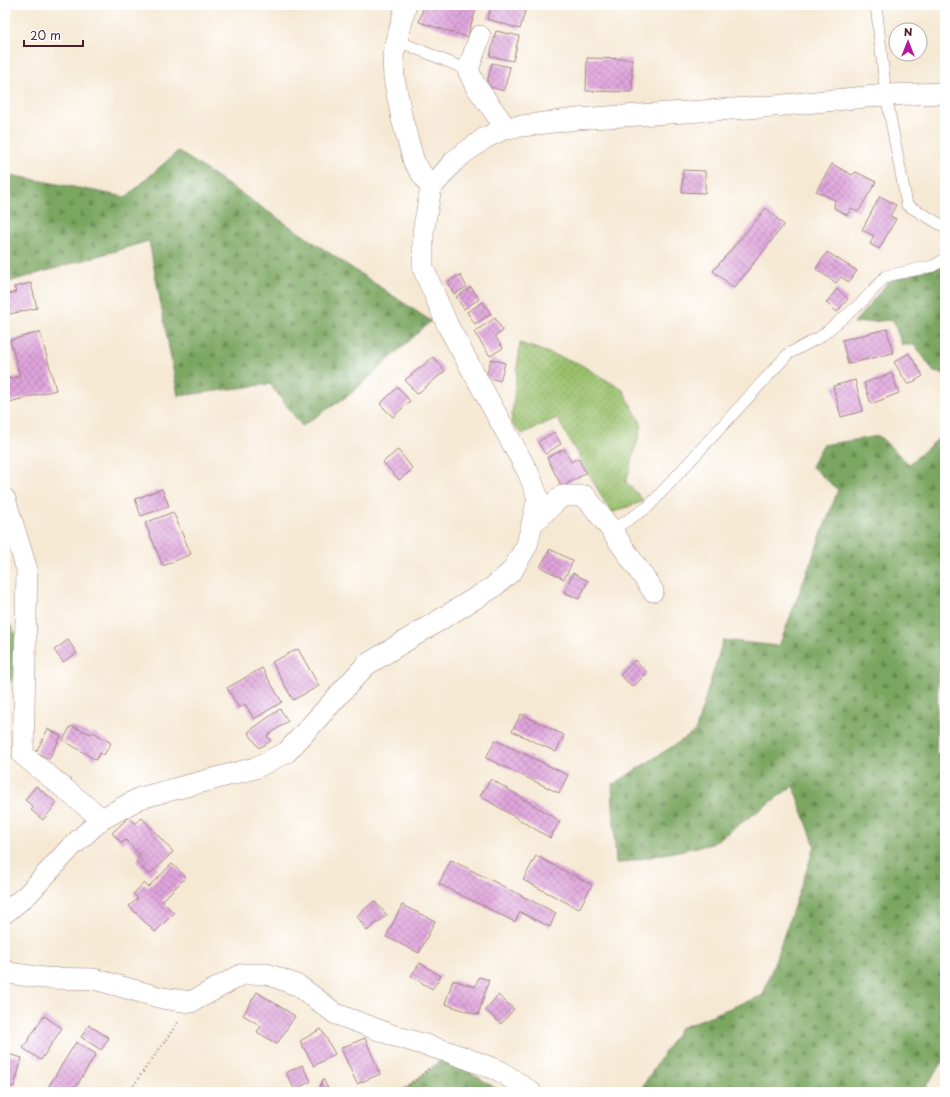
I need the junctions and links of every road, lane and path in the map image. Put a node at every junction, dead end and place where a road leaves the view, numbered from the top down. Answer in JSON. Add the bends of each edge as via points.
{"nodes":[{"id":1,"x":406,"y":5,"type":"edge"},
{"id":2,"x":876,"y":5,"type":"edge"},
{"id":3,"x":480,"y":36,"type":"dead end"},
{"id":4,"x":398,"y":41,"type":"junction"},
{"id":5,"x":468,"y":70,"type":"junction"},
{"id":6,"x":945,"y":93,"type":"edge"},
{"id":7,"x":886,"y":95,"type":"junction"},
{"id":8,"x":506,"y":128,"type":"junction"},
{"id":9,"x":431,"y":188,"type":"junction"},
{"id":10,"x":945,"y":227,"type":"edge"},
{"id":11,"x":945,"y":260,"type":"edge"},
{"id":12,"x":5,"y":499,"type":"edge"},
{"id":13,"x":532,"y":523,"type":"junction"},
{"id":14,"x":610,"y":528,"type":"junction"},
{"id":15,"x":653,"y":591,"type":"dead end"},
{"id":16,"x":102,"y":819,"type":"junction"},
{"id":17,"x":5,"y":913,"type":"edge"},
{"id":18,"x":5,"y":970,"type":"edge"},
{"id":19,"x":191,"y":1002,"type":"junction"},
{"id":20,"x":449,"y":1052,"type":"junction"},
{"id":21,"x":129,"y":1092,"type":"edge"},
{"id":22,"x":395,"y":1092,"type":"edge"},
{"id":23,"x":531,"y":1092,"type":"edge"}],
"edges":[{"from":1,"to":4,"type":"street"},
{"from":2,"to":7,"type":"lane"},
{"from":3,"to":5,"type":"street"},
{"from":4,"to":5,"type":"lane"},
{"from":4,"to":9,"type":"street","via":[[393,56],[394,78],[402,119],[414,162]]},
{"from":5,"to":8,"type":"street","via":[[475,85]]},
{"from":6,"to":7,"type":"street"},
{"from":7,"to":8,"type":"street","via":[[764,107],[576,119]]},
{"from":7,"to":10,"type":"lane","via":[[908,205]]},
{"from":8,"to":9,"type":"street","via":[[485,138],[456,160]]},
{"from":9,"to":13,"type":"street","via":[[423,232],[423,268],[448,326],[528,474],[538,498]]},
{"from":11,"to":14,"type":"lane","via":[[932,266],[886,276],[861,303],[820,337],[788,354],[648,507],[620,525]]},
{"from":12,"to":16,"type":"street","via":[[27,570],[23,755]]},
{"from":13,"to":14,"type":"street","via":[[562,496],[585,496]]},
{"from":13,"to":16,"type":"street","via":[[527,545],[512,571],[492,588],[366,665],[287,752],[256,768],[140,798]]},
{"from":14,"to":15,"type":"street"},
{"from":16,"to":17,"type":"street","via":[[71,847],[28,894]]},
{"from":18,"to":19,"type":"street","via":[[8,973],[44,978],[94,978],[162,998]]},
{"from":19,"to":20,"type":"street","via":[[242,974],[267,974],[299,986],[336,1014],[394,1036]]},
{"from":19,"to":21,"type":"path"},
{"from":20,"to":22,"type":"path","via":[[406,1088]]},
{"from":20,"to":23,"type":"street","via":[[500,1072]]}]}
